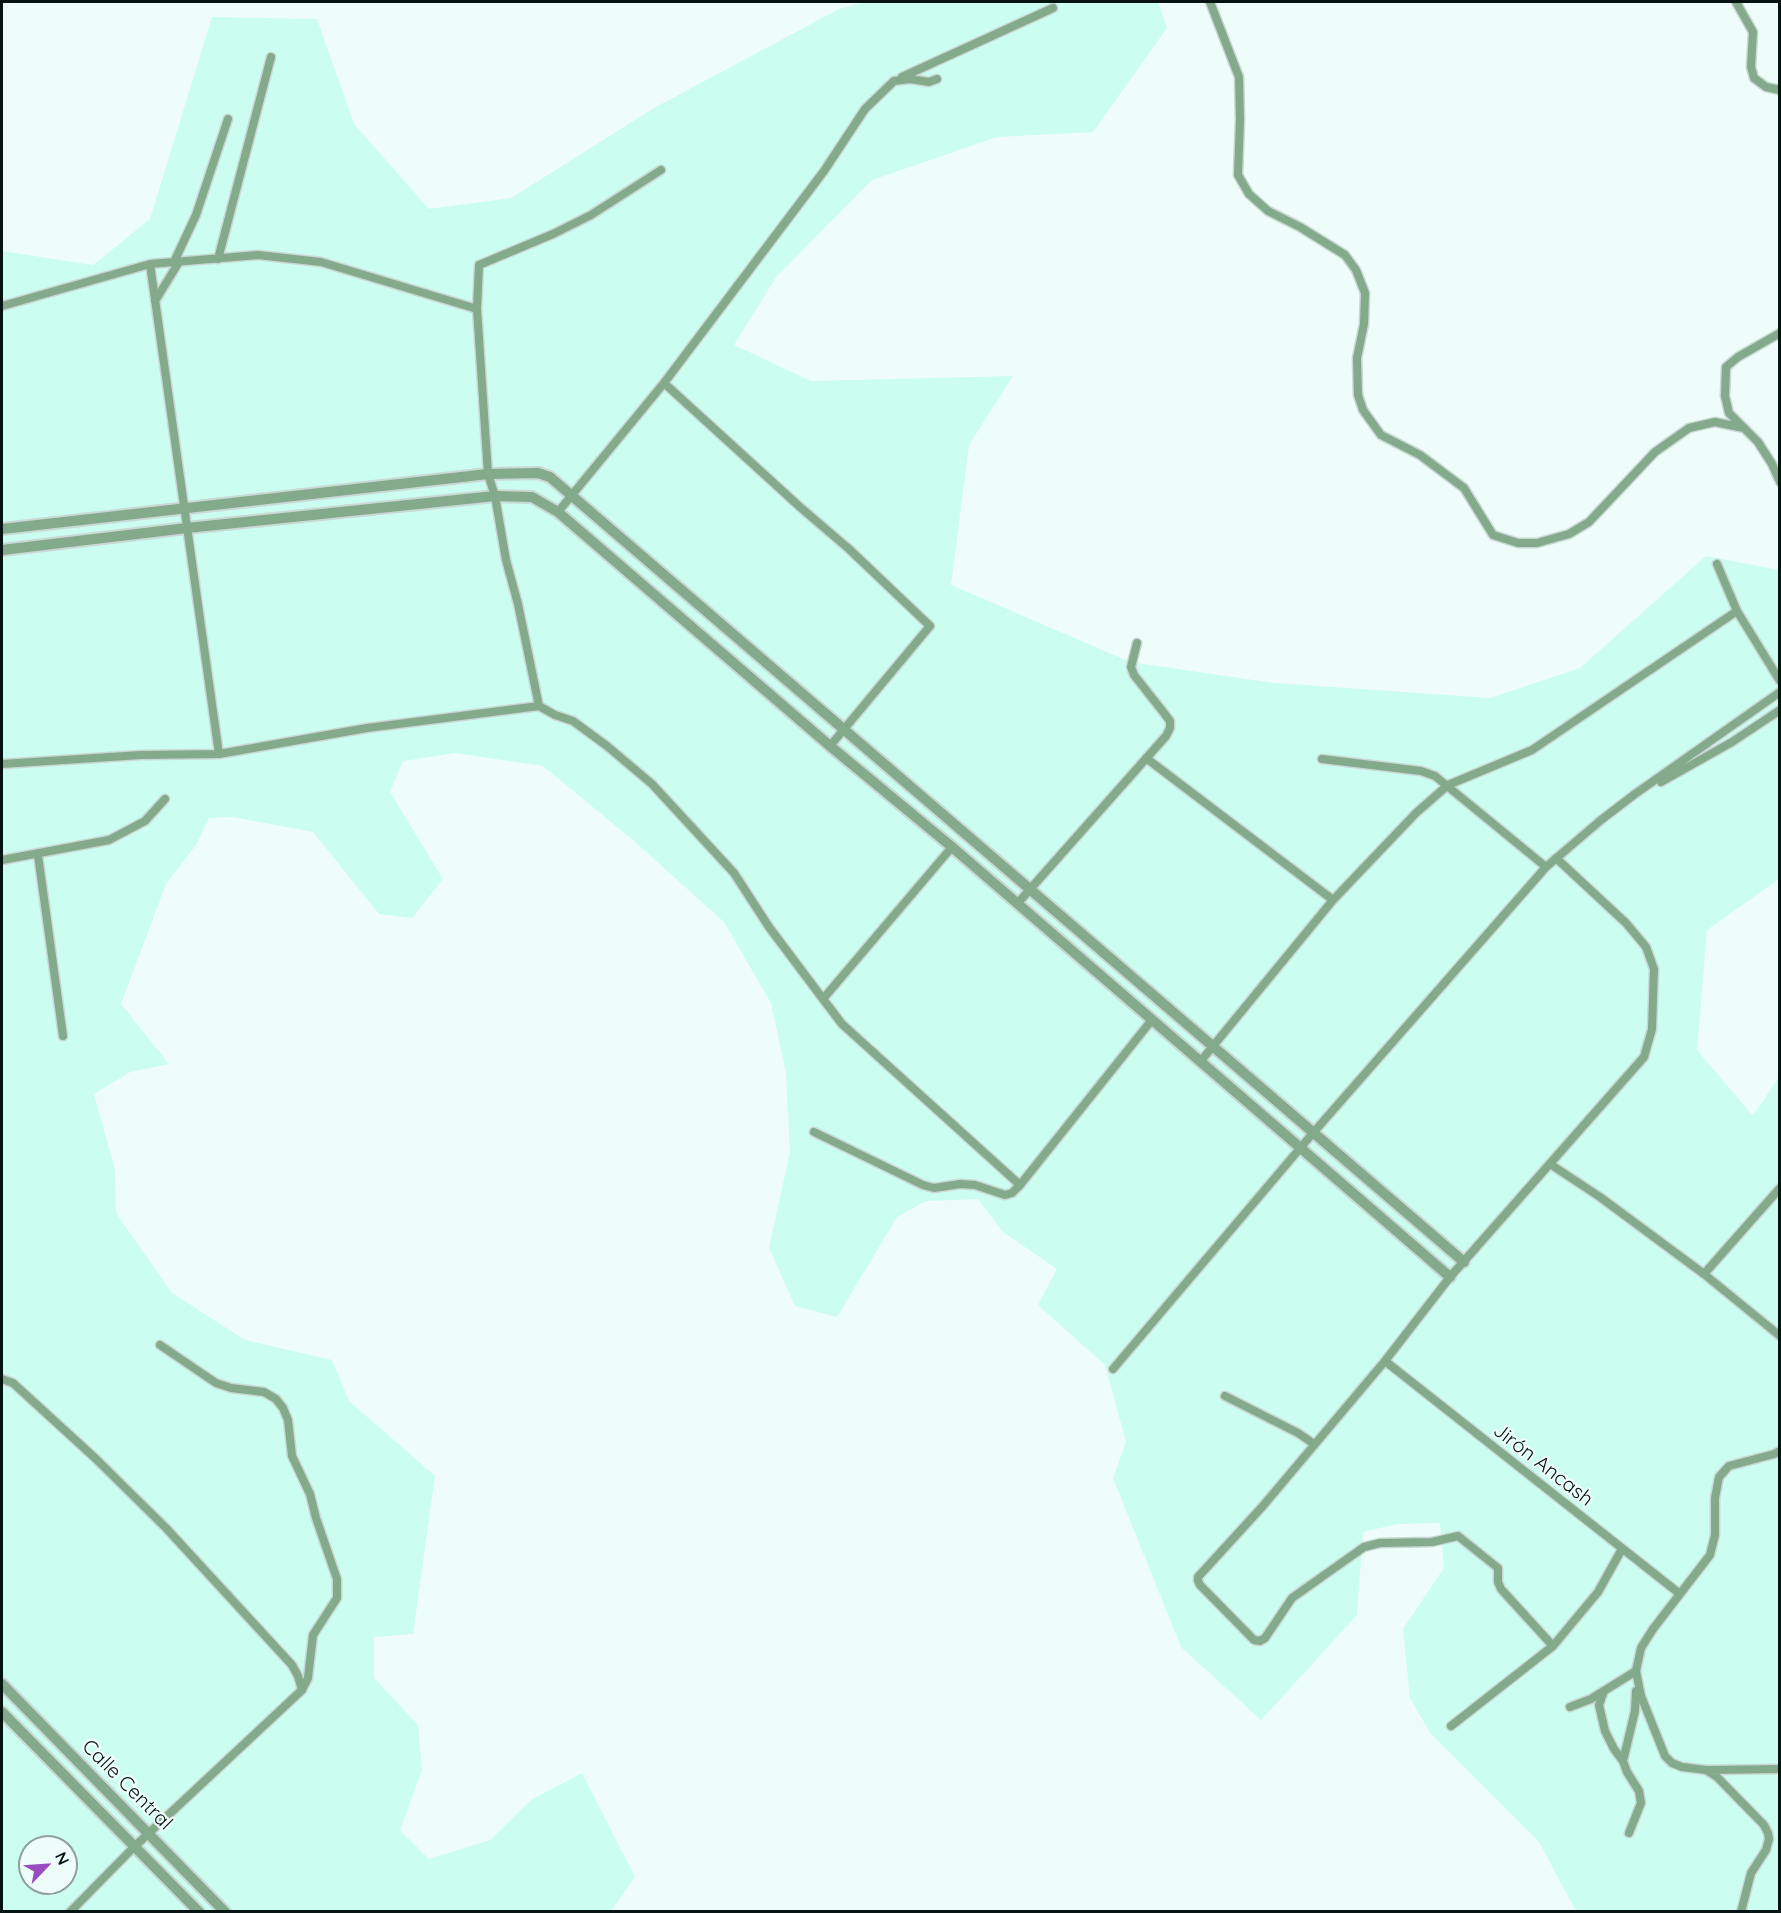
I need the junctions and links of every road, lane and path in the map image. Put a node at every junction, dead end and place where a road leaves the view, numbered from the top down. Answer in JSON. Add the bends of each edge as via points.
{"nodes":[{"id":1,"x":1210,"y":2,"type":"edge"},
{"id":2,"x":1736,"y":2,"type":"edge"},
{"id":3,"x":1053,"y":8,"type":"dead end"},
{"id":4,"x":271,"y":57,"type":"dead end"},
{"id":5,"x":937,"y":79,"type":"dead end"},
{"id":6,"x":894,"y":81,"type":"junction"},
{"id":7,"x":1779,"y":90,"type":"edge"},
{"id":8,"x":228,"y":120,"type":"dead end"},
{"id":9,"x":661,"y":170,"type":"dead end"},
{"id":10,"x":218,"y":259,"type":"junction"},
{"id":11,"x":176,"y":262,"type":"junction"},
{"id":12,"x":150,"y":264,"type":"junction"},
{"id":13,"x":155,"y":302,"type":"junction"},
{"id":14,"x":2,"y":306,"type":"edge"},
{"id":15,"x":477,"y":309,"type":"junction"},
{"id":16,"x":1779,"y":333,"type":"edge"},
{"id":17,"x":664,"y":383,"type":"junction"},
{"id":18,"x":1744,"y":428,"type":"junction"},
{"id":19,"x":488,"y":474,"type":"junction"},
{"id":20,"x":1779,"y":482,"type":"edge"},
{"id":21,"x":495,"y":496,"type":"junction"},
{"id":22,"x":571,"y":496,"type":"junction"},
{"id":23,"x":184,"y":509,"type":"junction"},
{"id":24,"x":558,"y":512,"type":"junction"},
{"id":25,"x":187,"y":528,"type":"junction"},
{"id":26,"x":2,"y":529,"type":"edge"},
{"id":27,"x":2,"y":550,"type":"edge"},
{"id":28,"x":1717,"y":564,"type":"dead end"},
{"id":29,"x":1737,"y":611,"type":"junction"},
{"id":30,"x":1137,"y":643,"type":"dead end"},
{"id":31,"x":1779,"y":681,"type":"edge"},
{"id":32,"x":1779,"y":692,"type":"edge"},
{"id":33,"x":539,"y":706,"type":"junction"},
{"id":34,"x":1779,"y":710,"type":"edge"},
{"id":35,"x":843,"y":730,"type":"junction"},
{"id":36,"x":830,"y":746,"type":"junction"},
{"id":37,"x":219,"y":754,"type":"junction"},
{"id":38,"x":1146,"y":758,"type":"junction"},
{"id":39,"x":1322,"y":759,"type":"dead end"},
{"id":40,"x":2,"y":764,"type":"edge"},
{"id":41,"x":1448,"y":786,"type":"junction"},
{"id":42,"x":165,"y":799,"type":"dead end"},
{"id":43,"x":1624,"y":803,"type":"junction"},
{"id":44,"x":952,"y":847,"type":"junction"},
{"id":45,"x":38,"y":855,"type":"junction"},
{"id":46,"x":1556,"y":858,"type":"junction"},
{"id":47,"x":2,"y":860,"type":"edge"},
{"id":48,"x":1546,"y":867,"type":"junction"},
{"id":49,"x":1030,"y":889,"type":"junction"},
{"id":50,"x":1333,"y":900,"type":"junction"},
{"id":51,"x":1017,"y":904,"type":"junction"},
{"id":52,"x":823,"y":999,"type":"junction"},
{"id":53,"x":1152,"y":1021,"type":"junction"},
{"id":54,"x":63,"y":1036,"type":"dead end"},
{"id":55,"x":1213,"y":1047,"type":"junction"},
{"id":56,"x":1200,"y":1062,"type":"junction"},
{"id":57,"x":814,"y":1132,"type":"dead end"},
{"id":58,"x":1313,"y":1133,"type":"junction"},
{"id":59,"x":1300,"y":1148,"type":"junction"},
{"id":60,"x":1550,"y":1164,"type":"junction"},
{"id":61,"x":1020,"y":1185,"type":"junction"},
{"id":62,"x":1779,"y":1188,"type":"edge"},
{"id":63,"x":1464,"y":1262,"type":"junction"},
{"id":64,"x":1704,"y":1274,"type":"junction"},
{"id":65,"x":1450,"y":1277,"type":"junction"},
{"id":66,"x":1779,"y":1336,"type":"edge"},
{"id":67,"x":160,"y":1345,"type":"dead end"},
{"id":68,"x":1385,"y":1361,"type":"junction"},
{"id":69,"x":1113,"y":1370,"type":"dead end"},
{"id":70,"x":2,"y":1379,"type":"edge"},
{"id":71,"x":1225,"y":1396,"type":"dead end"},
{"id":72,"x":1314,"y":1444,"type":"junction"},
{"id":73,"x":1779,"y":1450,"type":"edge"},
{"id":74,"x":1622,"y":1549,"type":"junction"},
{"id":75,"x":1680,"y":1594,"type":"junction"},
{"id":76,"x":1553,"y":1646,"type":"junction"},
{"id":77,"x":1636,"y":1671,"type":"junction"},
{"id":78,"x":2,"y":1684,"type":"edge"},
{"id":79,"x":1637,"y":1684,"type":"junction"},
{"id":80,"x":302,"y":1690,"type":"junction"},
{"id":81,"x":1604,"y":1691,"type":"junction"},
{"id":82,"x":1570,"y":1707,"type":"dead end"},
{"id":83,"x":2,"y":1712,"type":"edge"},
{"id":84,"x":1451,"y":1726,"type":"dead end"},
{"id":85,"x":1623,"y":1761,"type":"junction"},
{"id":86,"x":1779,"y":1769,"type":"edge"},
{"id":87,"x":1706,"y":1770,"type":"junction"},
{"id":88,"x":149,"y":1833,"type":"junction"},
{"id":89,"x":1629,"y":1833,"type":"dead end"},
{"id":90,"x":134,"y":1847,"type":"junction"},
{"id":91,"x":1745,"y":1899,"type":"junction"},
{"id":92,"x":70,"y":1911,"type":"edge"},
{"id":93,"x":199,"y":1911,"type":"edge"},
{"id":94,"x":225,"y":1911,"type":"edge"},
{"id":95,"x":1741,"y":1911,"type":"edge"},
{"id":96,"x":1749,"y":1911,"type":"edge"}],
"edges":[{"from":1,"to":18,"type":"street","via":[[1239,77],[1238,175],[1249,194],[1268,211],[1345,255],[1356,270],[1365,293],[1357,357],[1358,395],[1363,410],[1381,435],[1420,455],[1464,488],[1493,535],[1518,543],[1537,543],[1569,534],[1589,522],[1655,452],[1689,428],[1715,422]]},
{"from":2,"to":7,"type":"street","via":[[1753,32],[1754,78]]},
{"from":3,"to":6,"type":"street"},
{"from":4,"to":10,"type":"street"},
{"from":5,"to":6,"type":"street"},
{"from":6,"to":17,"type":"street","via":[[865,109],[824,171]]},
{"from":8,"to":11,"type":"street"},
{"from":9,"to":15,"type":"street","via":[[591,215],[479,265]]},
{"from":10,"to":11,"type":"street"},
{"from":10,"to":15,"type":"street","via":[[258,255],[321,262]]},
{"from":11,"to":12,"type":"street"},
{"from":11,"to":13,"type":"street"},
{"from":12,"to":13,"type":"street"},
{"from":12,"to":14,"type":"street"},
{"from":13,"to":23,"type":"street"},
{"from":15,"to":19,"type":"street"},
{"from":16,"to":18,"type":"street","via":[[1726,367],[1725,396],[1730,413]]},
{"from":17,"to":22,"type":"street"},
{"from":17,"to":35,"type":"street","via":[[930,626]]},
{"from":18,"to":20,"type":"street","via":[[1758,442]]},
{"from":19,"to":21,"type":"street"},
{"from":19,"to":22,"type":"street","via":[[538,473],[550,477]]},
{"from":19,"to":23,"type":"street"},
{"from":21,"to":24,"type":"street","via":[[532,497]]},
{"from":21,"to":25,"type":"street"},
{"from":21,"to":33,"type":"street"},
{"from":22,"to":24,"type":"street"},
{"from":22,"to":35,"type":"street"},
{"from":23,"to":25,"type":"street"},
{"from":23,"to":26,"type":"street"},
{"from":24,"to":36,"type":"street"},
{"from":25,"to":27,"type":"street"},
{"from":25,"to":37,"type":"street"},
{"from":28,"to":29,"type":"street"},
{"from":29,"to":31,"type":"street"},
{"from":29,"to":41,"type":"street","via":[[1532,750]]},
{"from":30,"to":38,"type":"street","via":[[1131,667],[1134,675],[1170,721],[1166,736]]},
{"from":32,"to":43,"type":"street"},
{"from":33,"to":37,"type":"street","via":[[367,728]]},
{"from":33,"to":52,"type":"street","via":[[573,721],[652,784],[734,873]]},
{"from":34,"to":43,"type":"street","via":[[1732,742]]},
{"from":35,"to":36,"type":"street"},
{"from":35,"to":49,"type":"street"},
{"from":36,"to":44,"type":"street"},
{"from":37,"to":40,"type":"street"},
{"from":38,"to":49,"type":"street"},
{"from":38,"to":50,"type":"street"},
{"from":39,"to":41,"type":"street","via":[[1421,771]]},
{"from":41,"to":48,"type":"street"},
{"from":41,"to":50,"type":"street","via":[[1416,813]]},
{"from":42,"to":45,"type":"street","via":[[145,821],[109,840]]},
{"from":43,"to":46,"type":"street"},
{"from":44,"to":51,"type":"street"},
{"from":44,"to":52,"type":"street"},
{"from":45,"to":47,"type":"street"},
{"from":45,"to":54,"type":"street"},
{"from":46,"to":48,"type":"street"},
{"from":46,"to":60,"type":"street","via":[[1626,923],[1646,948],[1654,969],[1652,1029],[1644,1057]]},
{"from":48,"to":58,"type":"street"},
{"from":49,"to":51,"type":"street"},
{"from":49,"to":55,"type":"street"},
{"from":50,"to":55,"type":"street"},
{"from":51,"to":53,"type":"street"},
{"from":52,"to":61,"type":"street","via":[[842,1024]]},
{"from":53,"to":56,"type":"street"},
{"from":53,"to":61,"type":"street"},
{"from":55,"to":56,"type":"street"},
{"from":55,"to":58,"type":"street"},
{"from":56,"to":59,"type":"street"},
{"from":57,"to":61,"type":"street","via":[[922,1185],[975,1185],[1005,1195]]},
{"from":58,"to":59,"type":"street"},
{"from":58,"to":63,"type":"street"},
{"from":59,"to":65,"type":"street"},
{"from":59,"to":69,"type":"street"},
{"from":60,"to":63,"type":"street"},
{"from":60,"to":64,"type":"street"},
{"from":62,"to":64,"type":"street"},
{"from":63,"to":65,"type":"street"},
{"from":64,"to":66,"type":"street"},
{"from":65,"to":68,"type":"street"},
{"from":67,"to":80,"type":"street","via":[[216,1383],[271,1395],[286,1414],[292,1456],[310,1494],[338,1592],[313,1635],[308,1678]]},
{"from":68,"to":72,"type":"street"},
{"from":68,"to":74,"type":"street","name":"Jirón Ancash"},
{"from":70,"to":80,"type":"street","via":[[12,1383],[95,1458],[166,1528],[292,1665]]},
{"from":71,"to":72,"type":"street"},
{"from":72,"to":76,"type":"street","via":[[1198,1577],[1200,1585],[1254,1640],[1265,1638],[1292,1598],[1364,1547],[1458,1536],[1498,1568],[1501,1589]]},
{"from":73,"to":75,"type":"street","via":[[1729,1466],[1719,1477],[1710,1555]]},
{"from":74,"to":75,"type":"street","name":"Jirón Ancash"},
{"from":74,"to":76,"type":"street","via":[[1598,1592]]},
{"from":75,"to":77,"type":"street","via":[[1641,1648]]},
{"from":76,"to":84,"type":"street"},
{"from":77,"to":79,"type":"street"},
{"from":77,"to":81,"type":"street"},
{"from":78,"to":88,"type":"street","name":"Calle Central"},
{"from":79,"to":85,"type":"street"},
{"from":79,"to":87,"type":"street","via":[[1665,1756],[1682,1767]]},
{"from":80,"to":88,"type":"street"},
{"from":81,"to":82,"type":"street"},
{"from":81,"to":85,"type":"street","via":[[1599,1705],[1601,1716]]},
{"from":83,"to":90,"type":"street","name":"Calle Central"},
{"from":85,"to":89,"type":"street","via":[[1641,1803]]},
{"from":86,"to":87,"type":"street"},
{"from":87,"to":91,"type":"street","via":[[1732,1790],[1768,1833],[1766,1850],[1751,1873]]},
{"from":88,"to":90,"type":"street"},
{"from":88,"to":94,"type":"street","name":"Calle Central"},
{"from":90,"to":92,"type":"street"},
{"from":90,"to":93,"type":"street","name":"Calle Central"},
{"from":91,"to":95,"type":"street"},
{"from":91,"to":96,"type":"street"}]}
